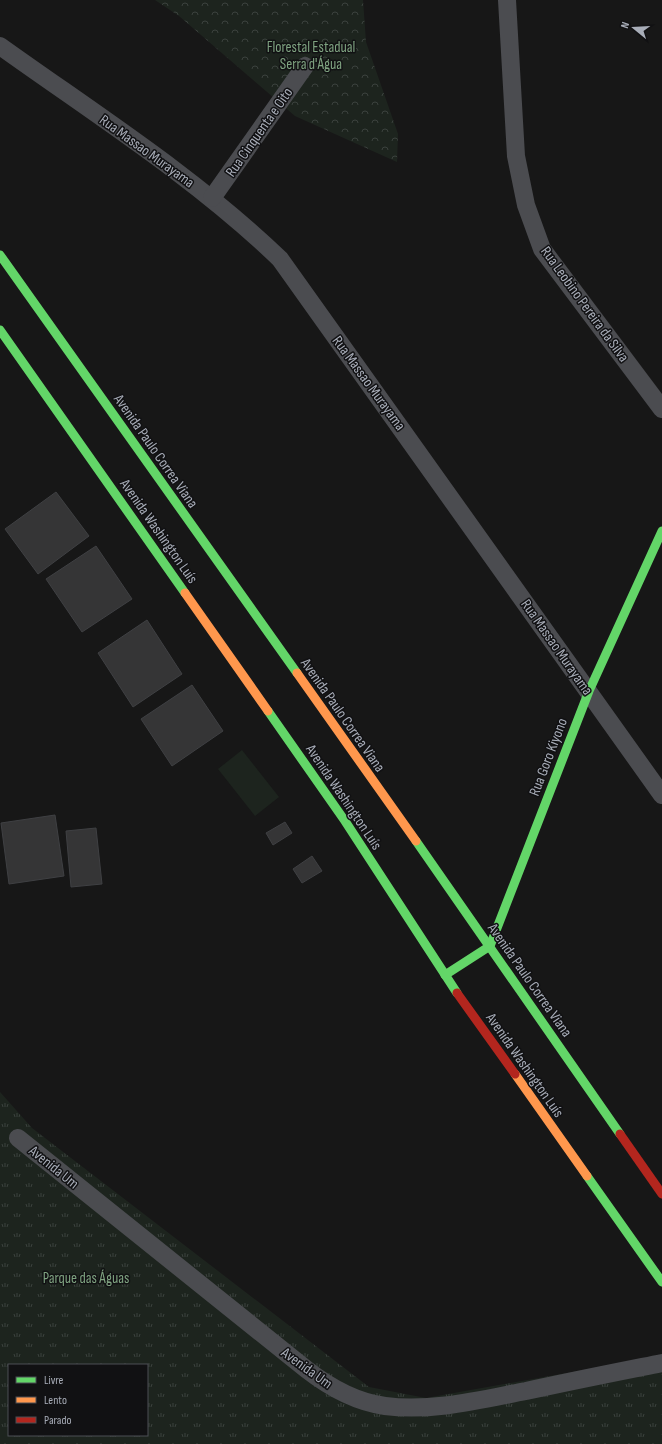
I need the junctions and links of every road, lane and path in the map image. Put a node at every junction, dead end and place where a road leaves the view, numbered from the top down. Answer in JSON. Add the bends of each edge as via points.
{"nodes":[{"id":1,"x":507,"y":0,"type":"edge"},
{"id":2,"x":0,"y":46,"type":"edge"},
{"id":3,"x":306,"y":66,"type":"dead end"},
{"id":4,"x":212,"y":198,"type":"junction"},
{"id":5,"x":0,"y":255,"type":"edge"},
{"id":6,"x":0,"y":330,"type":"edge"},
{"id":7,"x":662,"y":409,"type":"edge"},
{"id":8,"x":662,"y":531,"type":"edge"},
{"id":9,"x":589,"y":691,"type":"junction"},
{"id":10,"x":662,"y":795,"type":"edge"},
{"id":11,"x":490,"y":946,"type":"junction"},
{"id":12,"x":445,"y":975,"type":"junction"},
{"id":13,"x":18,"y":1138,"type":"dead end"},
{"id":14,"x":662,"y":1194,"type":"edge"},
{"id":15,"x":662,"y":1282,"type":"edge"},
{"id":16,"x":662,"y":1363,"type":"edge"}],
"edges":[{"from":1,"to":7,"type":"street","name":"Rua Leobino Pereira da Silva","via":[[516,156],[526,205],[542,248]]},
{"from":2,"to":4,"type":"street","name":"Rua Massao Murayama"},
{"from":3,"to":4,"type":"street","name":"Rua Cinquenta e Oito"},
{"from":4,"to":9,"type":"street","name":"Rua Massao Murayama","via":[[280,259]]},
{"from":5,"to":11,"type":"street","name":"Avenida Paulo Correa Viana"},
{"from":6,"to":12,"type":"street","name":"Avenida Washington Luís","via":[[345,821]]},
{"from":8,"to":9,"type":"street","name":"Rua Goro Kiyono"},
{"from":9,"to":10,"type":"street","name":"Rua Massao Murayama"},
{"from":9,"to":11,"type":"street","name":"Rua Goro Kiyono"},
{"from":11,"to":12,"type":"street"},
{"from":11,"to":14,"type":"street","name":"Avenida Paulo Correa Viana"},
{"from":12,"to":15,"type":"street","name":"Avenida Washington Luís"},
{"from":13,"to":16,"type":"street","name":"Avenida Um","via":[[306,1369],[330,1387],[355,1397],[383,1406],[412,1409],[462,1404]]}]}
